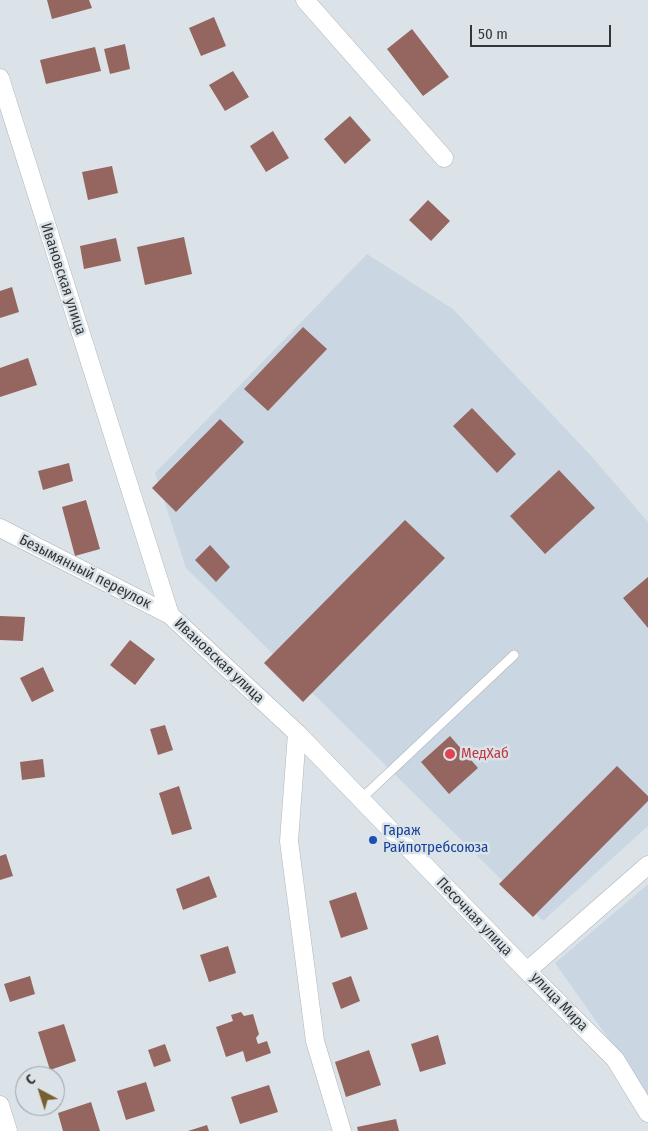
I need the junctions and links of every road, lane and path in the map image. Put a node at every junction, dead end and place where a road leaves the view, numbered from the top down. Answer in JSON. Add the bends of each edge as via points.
{"nodes":[{"id":1,"x":305,"y":0,"type":"edge"},
{"id":2,"x":0,"y":78,"type":"edge"},
{"id":3,"x":444,"y":158,"type":"dead end"},
{"id":4,"x":0,"y":528,"type":"edge"},
{"id":5,"x":170,"y":615,"type":"junction"},
{"id":6,"x":514,"y":655,"type":"dead end"},
{"id":7,"x":297,"y":733,"type":"junction"},
{"id":8,"x":361,"y":799,"type":"junction"},
{"id":9,"x":648,"y":865,"type":"edge"},
{"id":10,"x":527,"y":971,"type":"junction"},
{"id":11,"x":0,"y":1107,"type":"edge"},
{"id":12,"x":648,"y":1114,"type":"edge"},
{"id":13,"x":8,"y":1131,"type":"edge"},
{"id":14,"x":342,"y":1131,"type":"edge"}],
"edges":[{"from":1,"to":3,"type":"street"},
{"from":2,"to":5,"type":"street","name":"Ивановская улица"},
{"from":4,"to":5,"type":"street","name":"Безымянный переулок"},
{"from":5,"to":7,"type":"street","name":"Ивановская улица"},
{"from":6,"to":8,"type":"lane"},
{"from":7,"to":8,"type":"street","name":"Песочная улица"},
{"from":7,"to":14,"type":"street","via":[[289,841],[315,1041]]},
{"from":8,"to":10,"type":"street","name":"Песочная улица"},
{"from":9,"to":10,"type":"street","name":"улица Мира"},
{"from":10,"to":12,"type":"street","name":"улица Мира","via":[[615,1059]]},
{"from":11,"to":13,"type":"street"}]}
